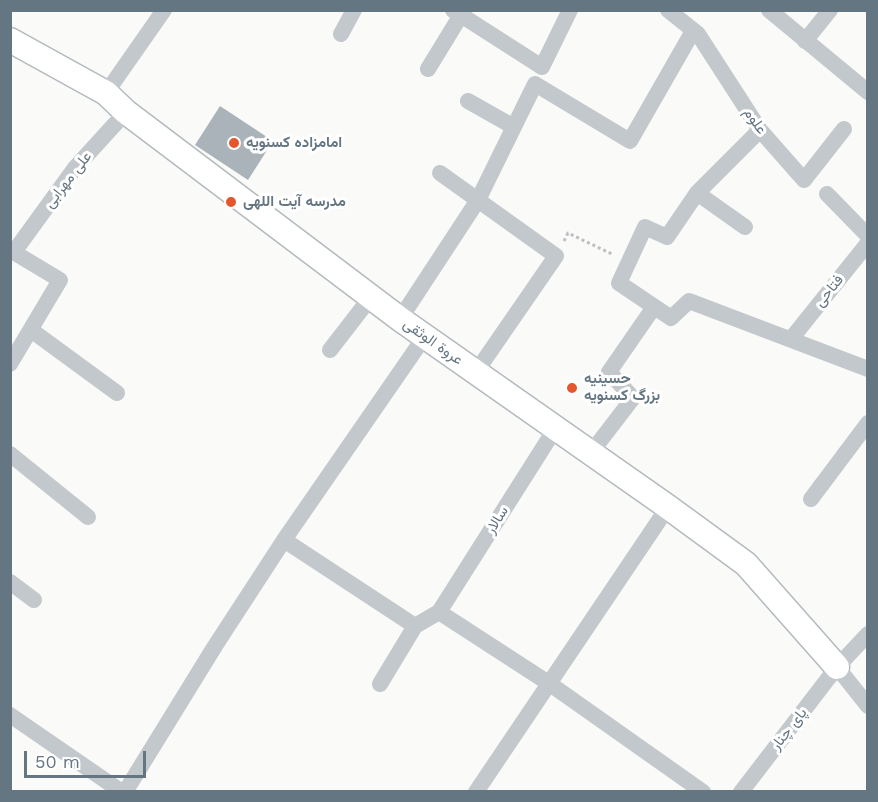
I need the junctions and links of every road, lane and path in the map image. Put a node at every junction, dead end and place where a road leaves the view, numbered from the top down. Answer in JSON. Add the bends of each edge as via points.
{"nodes":[{"id":1,"x":164,"y":10,"type":"edge"},
{"id":2,"x":354,"y":10,"type":"edge"},
{"id":3,"x":570,"y":10,"type":"edge"},
{"id":4,"x":668,"y":10,"type":"edge"},
{"id":5,"x":769,"y":10,"type":"edge"},
{"id":6,"x":830,"y":10,"type":"edge"},
{"id":7,"x":459,"y":12,"type":"edge"},
{"id":8,"x":693,"y":31,"type":"junction"},
{"id":9,"x":341,"y":34,"type":"dead end"},
{"id":10,"x":10,"y":40,"type":"edge"},
{"id":11,"x":805,"y":40,"type":"junction"},
{"id":12,"x":542,"y":66,"type":"junction"},
{"id":13,"x":428,"y":69,"type":"dead end"},
{"id":14,"x":535,"y":84,"type":"junction"},
{"id":15,"x":864,"y":84,"type":"edge"},
{"id":16,"x":106,"y":93,"type":"junction"},
{"id":17,"x":468,"y":101,"type":"dead end"},
{"id":18,"x":126,"y":112,"type":"junction"},
{"id":19,"x":514,"y":127,"type":"junction"},
{"id":20,"x":844,"y":129,"type":"dead end"},
{"id":21,"x":760,"y":130,"type":"junction"},
{"id":22,"x":440,"y":173,"type":"dead end"},
{"id":23,"x":697,"y":193,"type":"junction"},
{"id":24,"x":827,"y":194,"type":"dead end"},
{"id":25,"x":477,"y":200,"type":"junction"},
{"id":26,"x":745,"y":227,"type":"dead end"},
{"id":27,"x":867,"y":236,"type":"edge"},
{"id":28,"x":867,"y":243,"type":"edge"},
{"id":29,"x":12,"y":251,"type":"edge"},
{"id":30,"x":556,"y":256,"type":"junction"},
{"id":31,"x":629,"y":262,"type":"junction"},
{"id":32,"x":371,"y":297,"type":"junction"},
{"id":33,"x":654,"y":307,"type":"junction"},
{"id":34,"x":400,"y":319,"type":"junction"},
{"id":35,"x":31,"y":330,"type":"junction"},
{"id":36,"x":425,"y":336,"type":"junction"},
{"id":37,"x":791,"y":339,"type":"junction"},
{"id":38,"x":330,"y":350,"type":"dead end"},
{"id":39,"x":10,"y":364,"type":"edge"},
{"id":40,"x":867,"y":369,"type":"edge"},
{"id":41,"x":476,"y":372,"type":"junction"},
{"id":42,"x":117,"y":393,"type":"dead end"},
{"id":43,"x":867,"y":423,"type":"edge"},
{"id":44,"x":555,"y":429,"type":"junction"},
{"id":45,"x":10,"y":454,"type":"edge"},
{"id":46,"x":590,"y":454,"type":"junction"},
{"id":47,"x":812,"y":498,"type":"dead end"},
{"id":48,"x":668,"y":507,"type":"junction"},
{"id":49,"x":88,"y":517,"type":"dead end"},
{"id":50,"x":284,"y":540,"type":"junction"},
{"id":51,"x":10,"y":582,"type":"edge"},
{"id":52,"x":34,"y":600,"type":"dead end"},
{"id":53,"x":439,"y":612,"type":"junction"},
{"id":54,"x":415,"y":626,"type":"junction"},
{"id":55,"x":867,"y":634,"type":"edge"},
{"id":56,"x":837,"y":667,"type":"junction"},
{"id":57,"x":381,"y":684,"type":"dead end"},
{"id":58,"x":550,"y":684,"type":"junction"},
{"id":59,"x":867,"y":706,"type":"edge"},
{"id":60,"x":10,"y":715,"type":"edge"},
{"id":61,"x":123,"y":792,"type":"edge"},
{"id":62,"x":476,"y":792,"type":"edge"},
{"id":63,"x":703,"y":792,"type":"edge"},
{"id":64,"x":741,"y":792,"type":"edge"}],
"edges":[{"from":1,"to":16,"type":"street"},
{"from":2,"to":9,"type":"street"},
{"from":3,"to":12,"type":"street"},
{"from":4,"to":8,"type":"street","name":"علوم"},
{"from":5,"to":11,"type":"street"},
{"from":6,"to":11,"type":"street"},
{"from":7,"to":12,"type":"street"},
{"from":7,"to":13,"type":"street"},
{"from":8,"to":14,"type":"street","via":[[630,141]]},
{"from":8,"to":21,"type":"street","name":"علوم","via":[[699,34]]},
{"from":10,"to":16,"type":"street","name":"عروة الوثقی"},
{"from":11,"to":15,"type":"street"},
{"from":12,"to":14,"type":"street"},
{"from":14,"to":19,"type":"street"},
{"from":16,"to":18,"type":"street","name":"عروة الوثقی"},
{"from":17,"to":19,"type":"street"},
{"from":18,"to":29,"type":"street","name":"علی مهرابی","via":[[75,168]]},
{"from":18,"to":32,"type":"street","name":"عروة الوثقی"},
{"from":19,"to":25,"type":"street"},
{"from":20,"to":21,"type":"street","name":"علوم","via":[[804,180]]},
{"from":21,"to":23,"type":"street"},
{"from":22,"to":25,"type":"street"},
{"from":23,"to":26,"type":"street"},
{"from":23,"to":31,"type":"street","via":[[667,237],[645,227]]},
{"from":24,"to":27,"type":"street"},
{"from":25,"to":30,"type":"street"},
{"from":25,"to":34,"type":"street"},
{"from":28,"to":37,"type":"street","name":"فتاحی"},
{"from":29,"to":35,"type":"street","via":[[60,280]]},
{"from":30,"to":31,"type":"path","via":[[568,233]]},
{"from":30,"to":41,"type":"street"},
{"from":31,"to":33,"type":"street","via":[[619,284]]},
{"from":32,"to":34,"type":"street","name":"عروة الوثقی"},
{"from":32,"to":38,"type":"street"},
{"from":33,"to":37,"type":"street","via":[[671,318],[689,301]]},
{"from":33,"to":46,"type":"street","via":[[609,372],[633,398]]},
{"from":34,"to":36,"type":"street","name":"عروة الوثقی"},
{"from":35,"to":39,"type":"street"},
{"from":35,"to":42,"type":"street"},
{"from":36,"to":41,"type":"street","name":"عروة الوثقی"},
{"from":36,"to":50,"type":"street"},
{"from":37,"to":40,"type":"street"},
{"from":41,"to":44,"type":"street","name":"عروة الوثقی"},
{"from":43,"to":47,"type":"street"},
{"from":44,"to":46,"type":"street","name":"عروة الوثقی"},
{"from":44,"to":53,"type":"street","name":"سالار"},
{"from":45,"to":49,"type":"street"},
{"from":46,"to":48,"type":"street","name":"عروة الوثقی"},
{"from":48,"to":56,"type":"street","name":"عروة الوثقی","via":[[746,564]]},
{"from":48,"to":58,"type":"street"},
{"from":50,"to":54,"type":"street"},
{"from":50,"to":61,"type":"street"},
{"from":51,"to":52,"type":"street"},
{"from":53,"to":54,"type":"street"},
{"from":53,"to":58,"type":"street"},
{"from":54,"to":57,"type":"street"},
{"from":55,"to":56,"type":"street","name":"پای چنار"},
{"from":56,"to":59,"type":"street"},
{"from":56,"to":64,"type":"street","name":"پای چنار"},
{"from":58,"to":62,"type":"street"},
{"from":58,"to":63,"type":"street"},
{"from":60,"to":61,"type":"street"}]}
